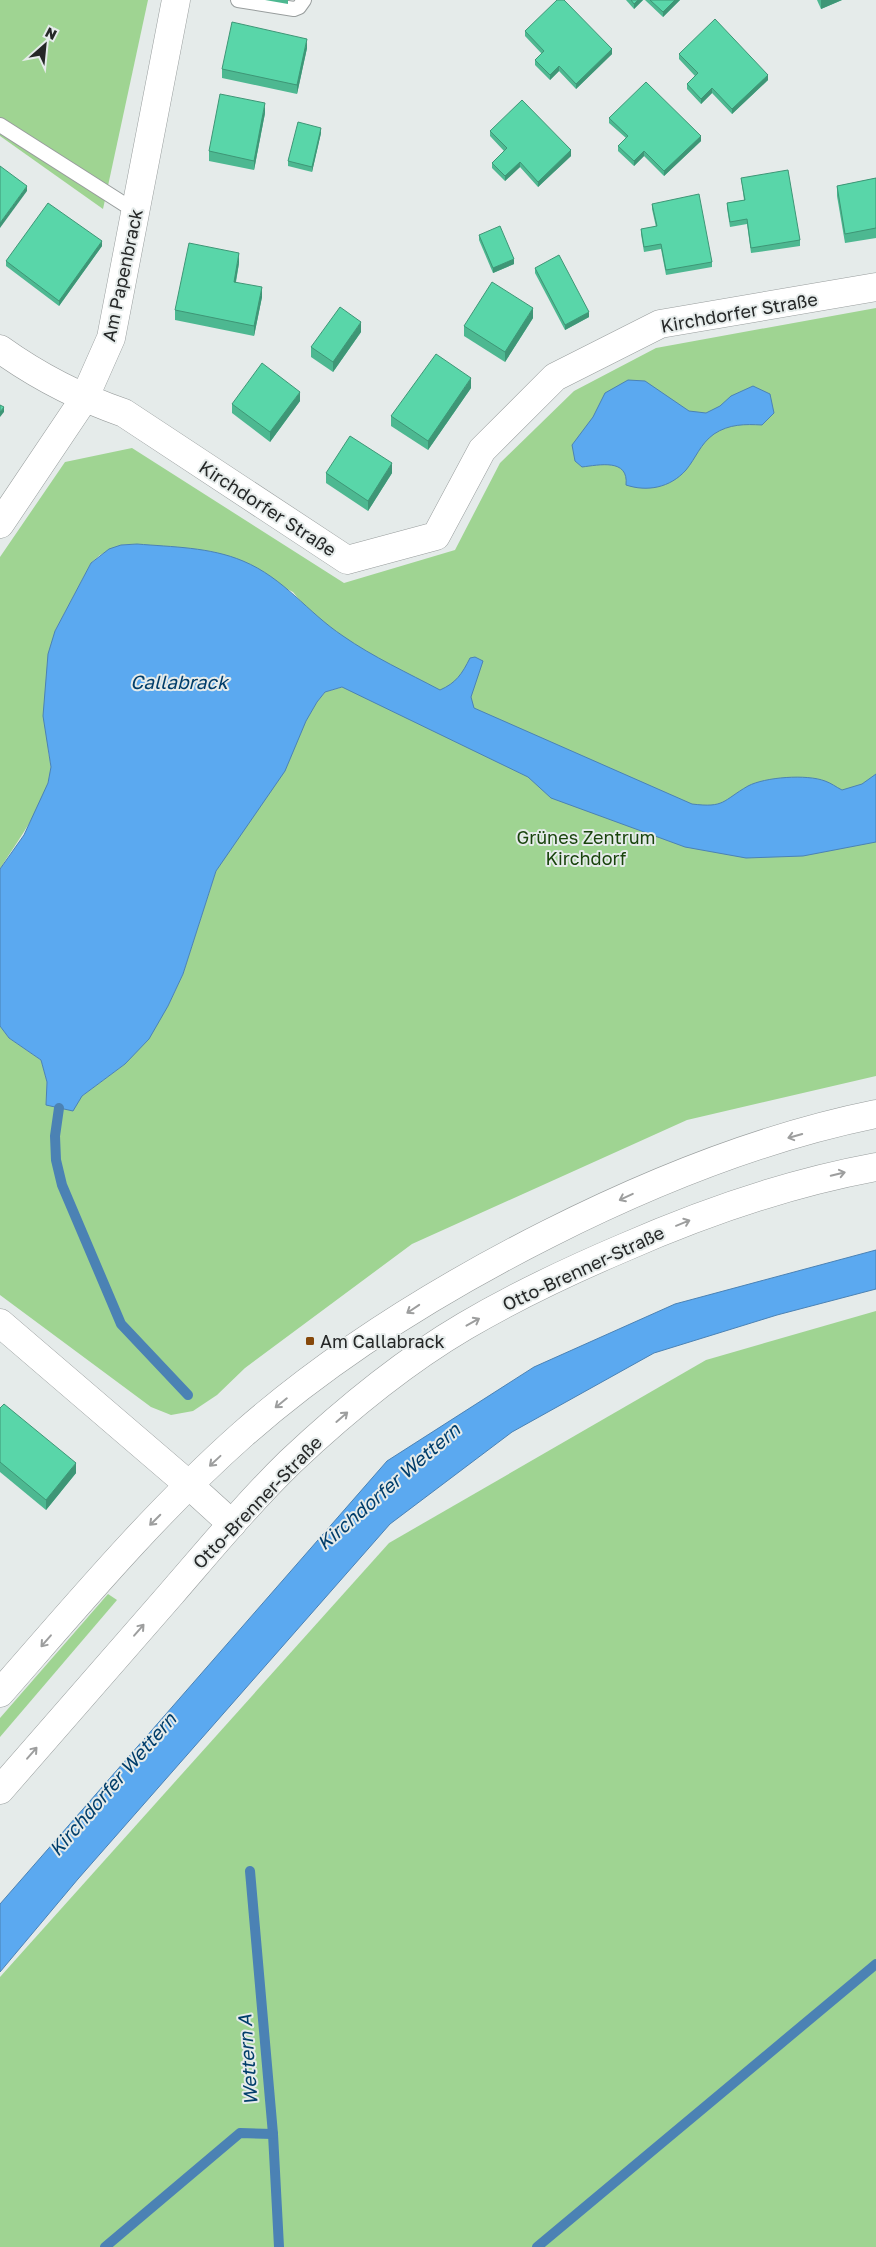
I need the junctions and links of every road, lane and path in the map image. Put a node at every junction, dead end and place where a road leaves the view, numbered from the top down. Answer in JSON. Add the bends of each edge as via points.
{"nodes":[{"id":1,"x":176,"y":0,"type":"edge"},
{"id":2,"x":238,"y":0,"type":"edge"},
{"id":3,"x":304,"y":0,"type":"edge"},
{"id":4,"x":0,"y":125,"type":"edge"},
{"id":5,"x":136,"y":211,"type":"junction"},
{"id":6,"x":876,"y":287,"type":"edge"},
{"id":7,"x":0,"y":349,"type":"edge"},
{"id":8,"x":84,"y":399,"type":"junction"},
{"id":9,"x":0,"y":524,"type":"edge"},
{"id":10,"x":876,"y":1114,"type":"edge"},
{"id":11,"x":876,"y":1166,"type":"edge"},
{"id":12,"x":0,"y":1323,"type":"edge"},
{"id":13,"x":189,"y":1486,"type":"junction"},
{"id":14,"x":232,"y":1524,"type":"junction"},
{"id":15,"x":0,"y":1693,"type":"edge"},
{"id":16,"x":0,"y":1790,"type":"edge"}],
"edges":[{"from":1,"to":5,"type":"main road","name":"Am Papenbrack"},
{"from":2,"to":3,"type":"lane","via":[[294,9]]},
{"from":4,"to":5,"type":"lane"},
{"from":5,"to":8,"type":"main road","name":"Am Papenbrack","via":[[111,338]]},
{"from":6,"to":8,"type":"main road","name":"Kirchdorfer Straße","via":[[660,324],[611,347],[555,377],[482,450],[436,536],[347,560],[124,413]]},
{"from":7,"to":8,"type":"main road","name":"Kirchdorfer Straße","via":[[34,373]]},
{"from":8,"to":9,"type":"main road","name":"Am Papenbrack"},
{"from":10,"to":13,"type":"main road","one_way":true,"via":[[753,1148],[643,1189],[459,1280],[323,1370],[249,1429]]},
{"from":14,"to":11,"type":"main road","name":"Otto-Brenner-Straße","one_way":true,"via":[[290,1463],[355,1405],[463,1327],[581,1266],[715,1210]]},
{"from":12,"to":13,"type":"main road"},
{"from":13,"to":14,"type":"main road"},
{"from":13,"to":15,"type":"main road","one_way":true,"via":[[131,1544]]},
{"from":16,"to":14,"type":"main road","name":"Otto-Brenner-Straße","one_way":true}]}
